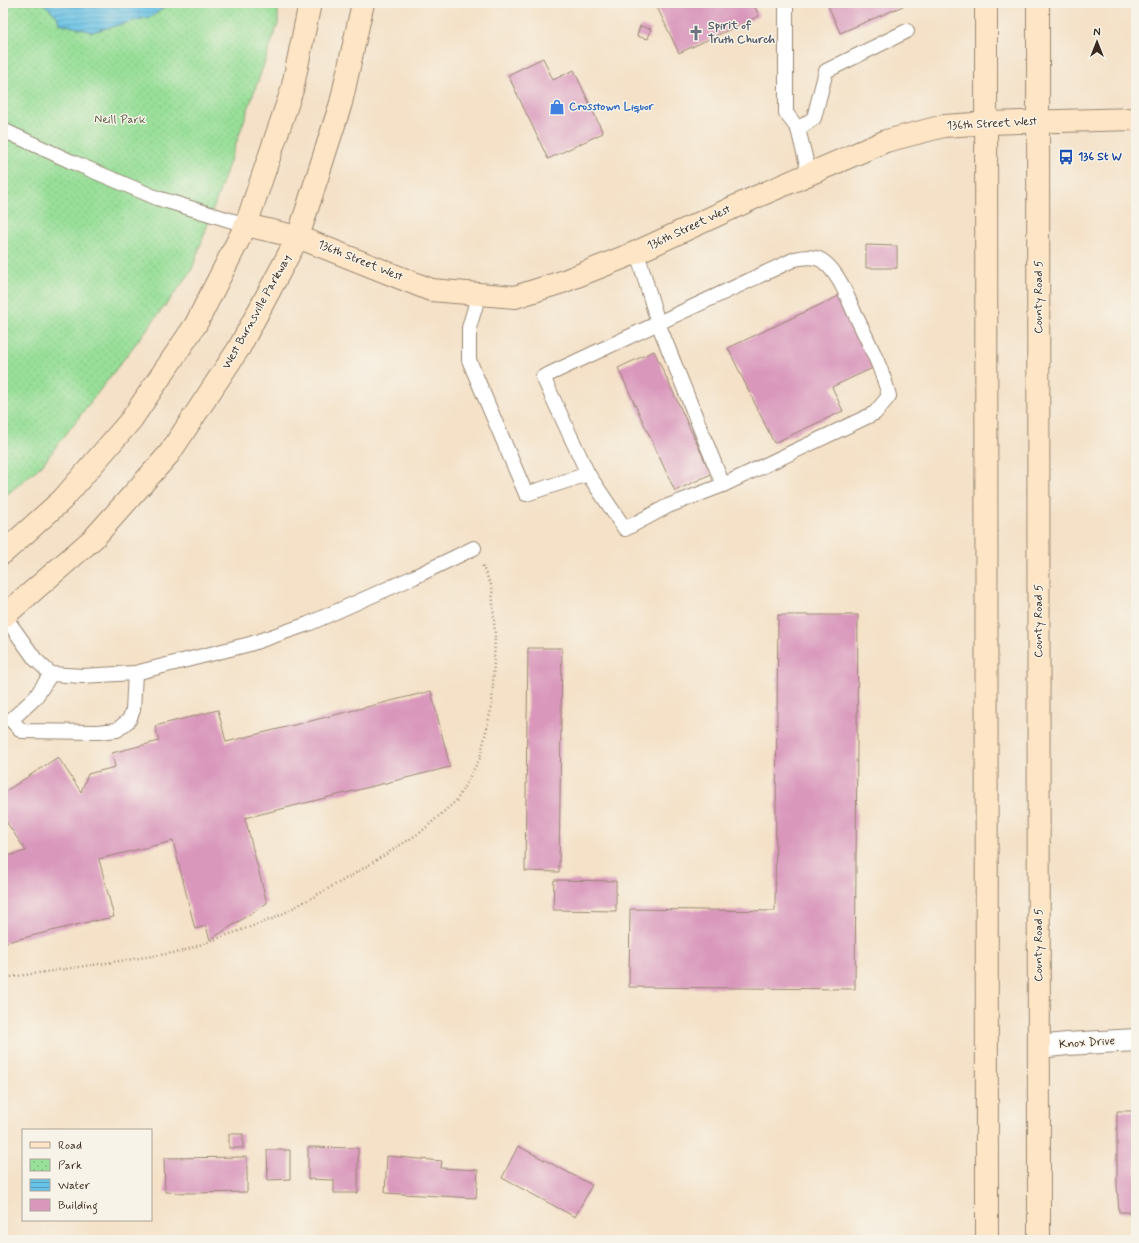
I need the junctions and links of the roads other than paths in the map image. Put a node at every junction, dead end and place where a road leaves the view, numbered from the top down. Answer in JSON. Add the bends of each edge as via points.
{"nodes":[{"id":1,"x":310,"y":3,"type":"edge"},
{"id":2,"x":363,"y":3,"type":"edge"},
{"id":3,"x":786,"y":3,"type":"edge"},
{"id":4,"x":986,"y":3,"type":"edge"},
{"id":5,"x":1038,"y":3,"type":"edge"},
{"id":6,"x":907,"y":31,"type":"dead end"},
{"id":7,"x":1136,"y":119,"type":"edge"},
{"id":8,"x":1039,"y":121,"type":"junction"},
{"id":9,"x":987,"y":123,"type":"junction"},
{"id":10,"x":798,"y":129,"type":"junction"},
{"id":11,"x":3,"y":130,"type":"edge"},
{"id":12,"x":809,"y":173,"type":"junction"},
{"id":13,"x":246,"y":225,"type":"junction"},
{"id":14,"x":298,"y":237,"type":"junction"},
{"id":15,"x":637,"y":252,"type":"junction"},
{"id":16,"x":479,"y":294,"type":"junction"},
{"id":17,"x":658,"y":323,"type":"junction"},
{"id":18,"x":588,"y":474,"type":"junction"},
{"id":19,"x":723,"y":485,"type":"junction"},
{"id":20,"x":474,"y":548,"type":"road end"},
{"id":21,"x":3,"y":553,"type":"edge"},
{"id":22,"x":4,"y":616,"type":"edge"},
{"id":23,"x":135,"y":673,"type":"junction"},
{"id":24,"x":51,"y":674,"type":"junction"},
{"id":25,"x":1136,"y":1040,"type":"edge"},
{"id":26,"x":1039,"y":1047,"type":"junction"},
{"id":27,"x":987,"y":1240,"type":"edge"},
{"id":28,"x":1039,"y":1240,"type":"edge"}],
"edges":[{"from":1,"to":13,"type":"main road","via":[[292,90]]},
{"from":2,"to":14,"type":"main road","name":"West Burnsville Parkway","via":[[341,103]]},
{"from":3,"to":10,"type":"lane","via":[[786,113]]},
{"from":4,"to":9,"type":"main road"},
{"from":5,"to":8,"type":"main road","name":"County Road 5"},
{"from":6,"to":10,"type":"lane","via":[[826,71],[814,118]]},
{"from":7,"to":8,"type":"main road","name":"136th Street West"},
{"from":8,"to":9,"type":"main road","name":"136th Street West"},
{"from":8,"to":26,"type":"main road","name":"County Road 5"},
{"from":9,"to":12,"type":"main road","name":"136th Street West","via":[[944,126],[886,141]]},
{"from":9,"to":27,"type":"main road"},
{"from":10,"to":12,"type":"lane"},
{"from":11,"to":13,"type":"lane","via":[[157,198]]},
{"from":12,"to":15,"type":"main road","name":"136th Street West"},
{"from":13,"to":14,"type":"main road","name":"136th Street West"},
{"from":13,"to":21,"type":"main road","via":[[196,324],[131,420],[62,500]]},
{"from":14,"to":16,"type":"main road","name":"136th Street West","via":[[431,290]]},
{"from":14,"to":22,"type":"main road","name":"West Burnsville Parkway","via":[[239,348],[169,454],[94,538]]},
{"from":15,"to":16,"type":"main road","name":"136th Street West","via":[[562,282],[515,297]]},
{"from":15,"to":17,"type":"lane"},
{"from":16,"to":18,"type":"lane","via":[[469,328],[469,360],[526,494]]},
{"from":17,"to":18,"type":"lane","via":[[543,377]]},
{"from":17,"to":19,"type":"lane"},
{"from":17,"to":19,"type":"lane","via":[[795,259],[808,256],[824,261],[839,280],[886,383],[889,396],[875,413]]},
{"from":18,"to":19,"type":"lane","via":[[625,529],[668,506]]},
{"from":20,"to":23,"type":"lane","via":[[308,624],[250,644]]},
{"from":22,"to":24,"type":"lane","via":[[36,659]]},
{"from":23,"to":24,"type":"lane","via":[[82,676]]},
{"from":23,"to":24,"type":"lane","via":[[133,710],[129,720],[117,730],[22,731],[12,720],[35,698]]},
{"from":25,"to":26,"type":"street","name":"Knox Drive"},
{"from":26,"to":28,"type":"main road","name":"County Road 5"}]}
